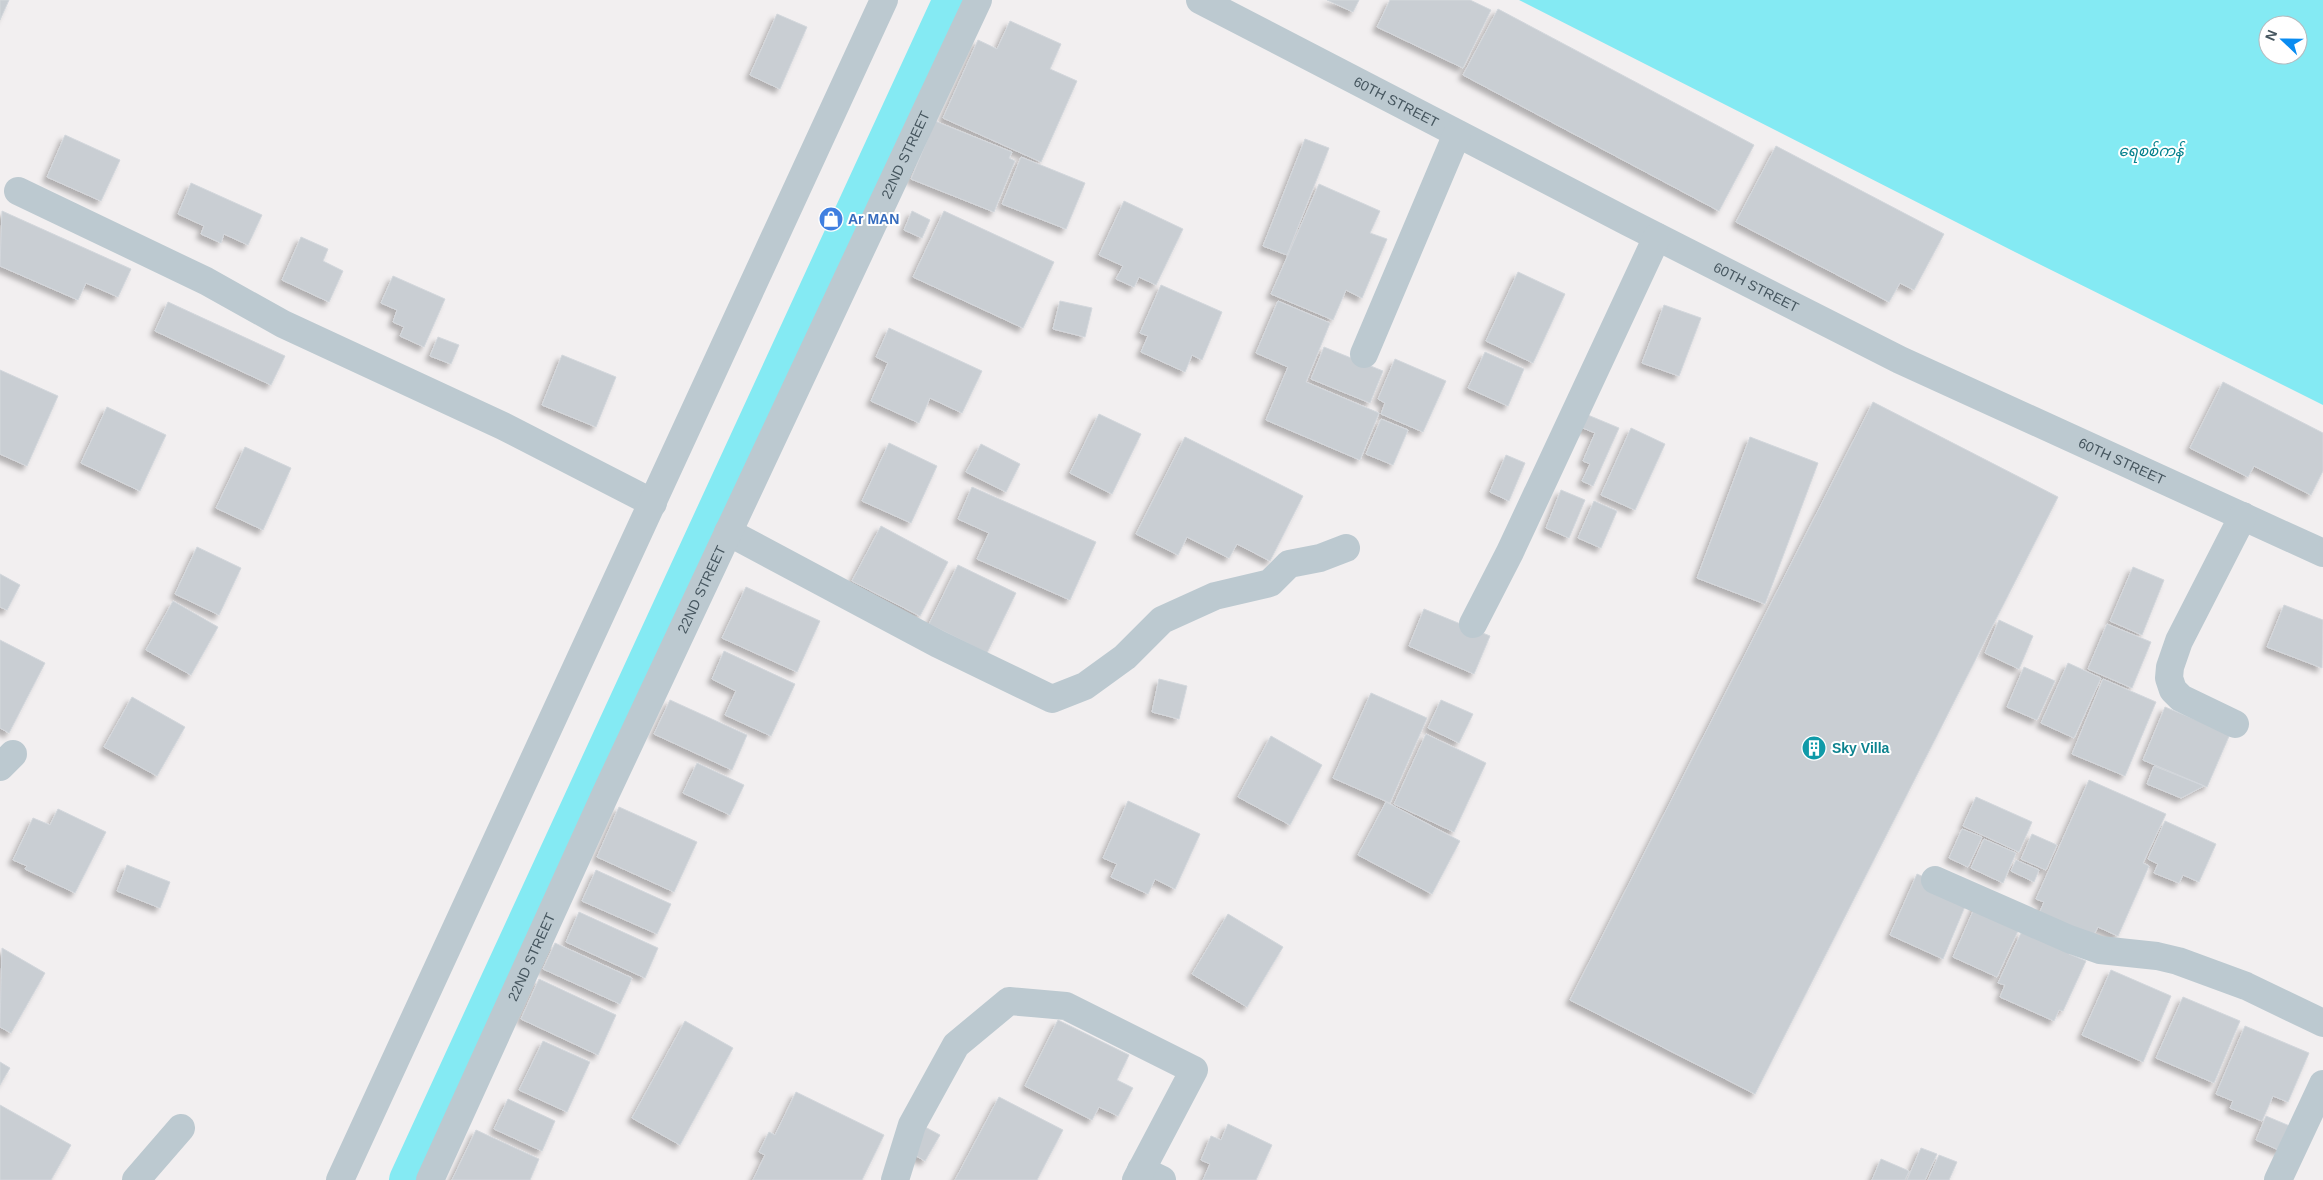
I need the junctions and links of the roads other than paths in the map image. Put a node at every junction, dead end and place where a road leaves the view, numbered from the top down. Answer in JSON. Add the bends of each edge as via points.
{"nodes":[{"id":1,"x":884,"y":0,"type":"edge"},
{"id":2,"x":978,"y":0,"type":"edge"},
{"id":3,"x":1200,"y":0,"type":"edge"},
{"id":4,"x":1457,"y":134,"type":"junction"},
{"id":5,"x":18,"y":191,"type":"dead end"},
{"id":6,"x":1657,"y":237,"type":"junction"},
{"id":7,"x":1364,"y":354,"type":"dead end"},
{"id":8,"x":653,"y":503,"type":"junction"},
{"id":9,"x":2243,"y":516,"type":"junction"},
{"id":10,"x":728,"y":532,"type":"junction"},
{"id":11,"x":1346,"y":548,"type":"dead end"},
{"id":12,"x":2323,"y":553,"type":"edge"},
{"id":13,"x":1473,"y":624,"type":"dead end"},
{"id":14,"x":2235,"y":724,"type":"dead end"},
{"id":15,"x":1935,"y":880,"type":"dead end"},
{"id":16,"x":2323,"y":1023,"type":"edge"},
{"id":17,"x":2323,"y":1084,"type":"edge"},
{"id":18,"x":181,"y":1128,"type":"dead end"},
{"id":19,"x":1146,"y":1177,"type":"edge"},
{"id":20,"x":136,"y":1180,"type":"edge"},
{"id":21,"x":340,"y":1180,"type":"edge"},
{"id":22,"x":430,"y":1180,"type":"edge"},
{"id":23,"x":895,"y":1180,"type":"edge"},
{"id":24,"x":2278,"y":1180,"type":"edge"}],
"edges":[{"from":1,"to":8,"type":"street"},
{"from":2,"to":10,"type":"street","name":"22ND STREET"},
{"from":3,"to":4,"type":"street","name":"60TH STREET"},
{"from":4,"to":6,"type":"street","name":"60TH STREET"},
{"from":4,"to":7,"type":"street"},
{"from":5,"to":8,"type":"street","via":[[206,281],[283,324],[503,426]]},
{"from":6,"to":9,"type":"street","name":"60TH STREET","via":[[1900,360]]},
{"from":6,"to":13,"type":"street"},
{"from":8,"to":21,"type":"street"},
{"from":9,"to":12,"type":"street","name":"60TH STREET"},
{"from":9,"to":14,"type":"street","via":[[2179,641],[2169,678],[2173,690],[2181,698]]},
{"from":10,"to":11,"type":"street","via":[[938,644],[1052,699],[1085,686],[1101,675],[1125,657],[1162,620],[1216,596],[1270,583],[1289,564],[1320,558]]},
{"from":10,"to":22,"type":"street","name":"22ND STREET"},
{"from":15,"to":16,"type":"street","via":[[2069,940],[2100,950],[2178,961],[2246,986]]},
{"from":17,"to":24,"type":"street"},
{"from":18,"to":20,"type":"street"},
{"from":19,"to":23,"type":"street","via":[[1194,1070],[1066,1006],[1009,1001],[956,1045],[912,1125]]}]}
